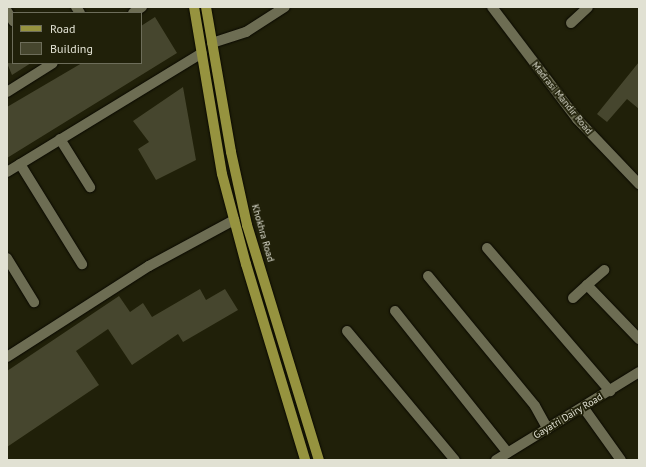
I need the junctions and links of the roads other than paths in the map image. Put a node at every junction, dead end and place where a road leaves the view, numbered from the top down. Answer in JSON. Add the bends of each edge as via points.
{"nodes":[{"id":1,"x":194,"y":7,"type":"edge"},
{"id":2,"x":206,"y":7,"type":"edge"},
{"id":3,"x":285,"y":7,"type":"edge"},
{"id":4,"x":492,"y":7,"type":"edge"},
{"id":5,"x":588,"y":7,"type":"edge"},
{"id":6,"x":571,"y":23,"type":"dead end"},
{"id":7,"x":212,"y":43,"type":"junction"},
{"id":8,"x":202,"y":53,"type":"junction"},
{"id":9,"x":42,"y":66,"type":"edge"},
{"id":10,"x":7,"y":92,"type":"edge"},
{"id":11,"x":60,"y":139,"type":"junction"},
{"id":12,"x":20,"y":164,"type":"junction"},
{"id":13,"x":7,"y":172,"type":"edge"},
{"id":14,"x":639,"y":184,"type":"edge"},
{"id":15,"x":90,"y":187,"type":"dead end"},
{"id":16,"x":234,"y":220,"type":"junction"},
{"id":17,"x":487,"y":248,"type":"dead end"},
{"id":18,"x":7,"y":258,"type":"edge"},
{"id":19,"x":82,"y":264,"type":"dead end"},
{"id":20,"x":604,"y":270,"type":"dead end"},
{"id":21,"x":428,"y":276,"type":"dead end"},
{"id":22,"x":587,"y":285,"type":"junction"},
{"id":23,"x":573,"y":298,"type":"dead end"},
{"id":24,"x":34,"y":302,"type":"dead end"},
{"id":25,"x":395,"y":312,"type":"dead end"},
{"id":26,"x":347,"y":331,"type":"dead end"},
{"id":27,"x":639,"y":339,"type":"edge"},
{"id":28,"x":7,"y":357,"type":"edge"},
{"id":29,"x":639,"y":372,"type":"edge"},
{"id":30,"x":610,"y":391,"type":"junction"},
{"id":31,"x":583,"y":407,"type":"junction"},
{"id":32,"x":548,"y":429,"type":"junction"},
{"id":33,"x":508,"y":453,"type":"junction"},
{"id":34,"x":304,"y":460,"type":"edge"},
{"id":35,"x":319,"y":460,"type":"edge"},
{"id":36,"x":455,"y":460,"type":"edge"},
{"id":37,"x":496,"y":460,"type":"edge"},
{"id":38,"x":621,"y":460,"type":"edge"}],
"edges":[{"from":1,"to":8,"type":"main road"},
{"from":2,"to":7,"type":"main road","name":"Khokhra Road"},
{"from":3,"to":7,"type":"street","via":[[246,32]]},
{"from":4,"to":14,"type":"street","name":"Madrasi Mandir Road","via":[[577,119]]},
{"from":5,"to":6,"type":"street"},
{"from":7,"to":35,"type":"main road","name":"Khokhra Road","via":[[247,225]]},
{"from":8,"to":11,"type":"street"},
{"from":8,"to":16,"type":"main road","via":[[222,174]]},
{"from":9,"to":10,"type":"street"},
{"from":11,"to":12,"type":"street"},
{"from":11,"to":15,"type":"street"},
{"from":12,"to":13,"type":"street"},
{"from":12,"to":19,"type":"street"},
{"from":16,"to":28,"type":"street","via":[[149,266]]},
{"from":16,"to":34,"type":"main road"},
{"from":17,"to":30,"type":"street"},
{"from":18,"to":24,"type":"street"},
{"from":20,"to":22,"type":"street"},
{"from":21,"to":32,"type":"street","via":[[535,406]]},
{"from":22,"to":23,"type":"street"},
{"from":22,"to":27,"type":"street"},
{"from":25,"to":33,"type":"street"},
{"from":26,"to":36,"type":"street"},
{"from":29,"to":30,"type":"street","name":"Gayatri Dairy Road"},
{"from":30,"to":31,"type":"street","name":"Gayatri Dairy Road"},
{"from":31,"to":32,"type":"street","name":"Gayatri Dairy Road"},
{"from":31,"to":38,"type":"street"},
{"from":32,"to":33,"type":"street","name":"Gayatri Dairy Road"},
{"from":33,"to":37,"type":"street","name":"Gayatri Dairy Road"}]}
